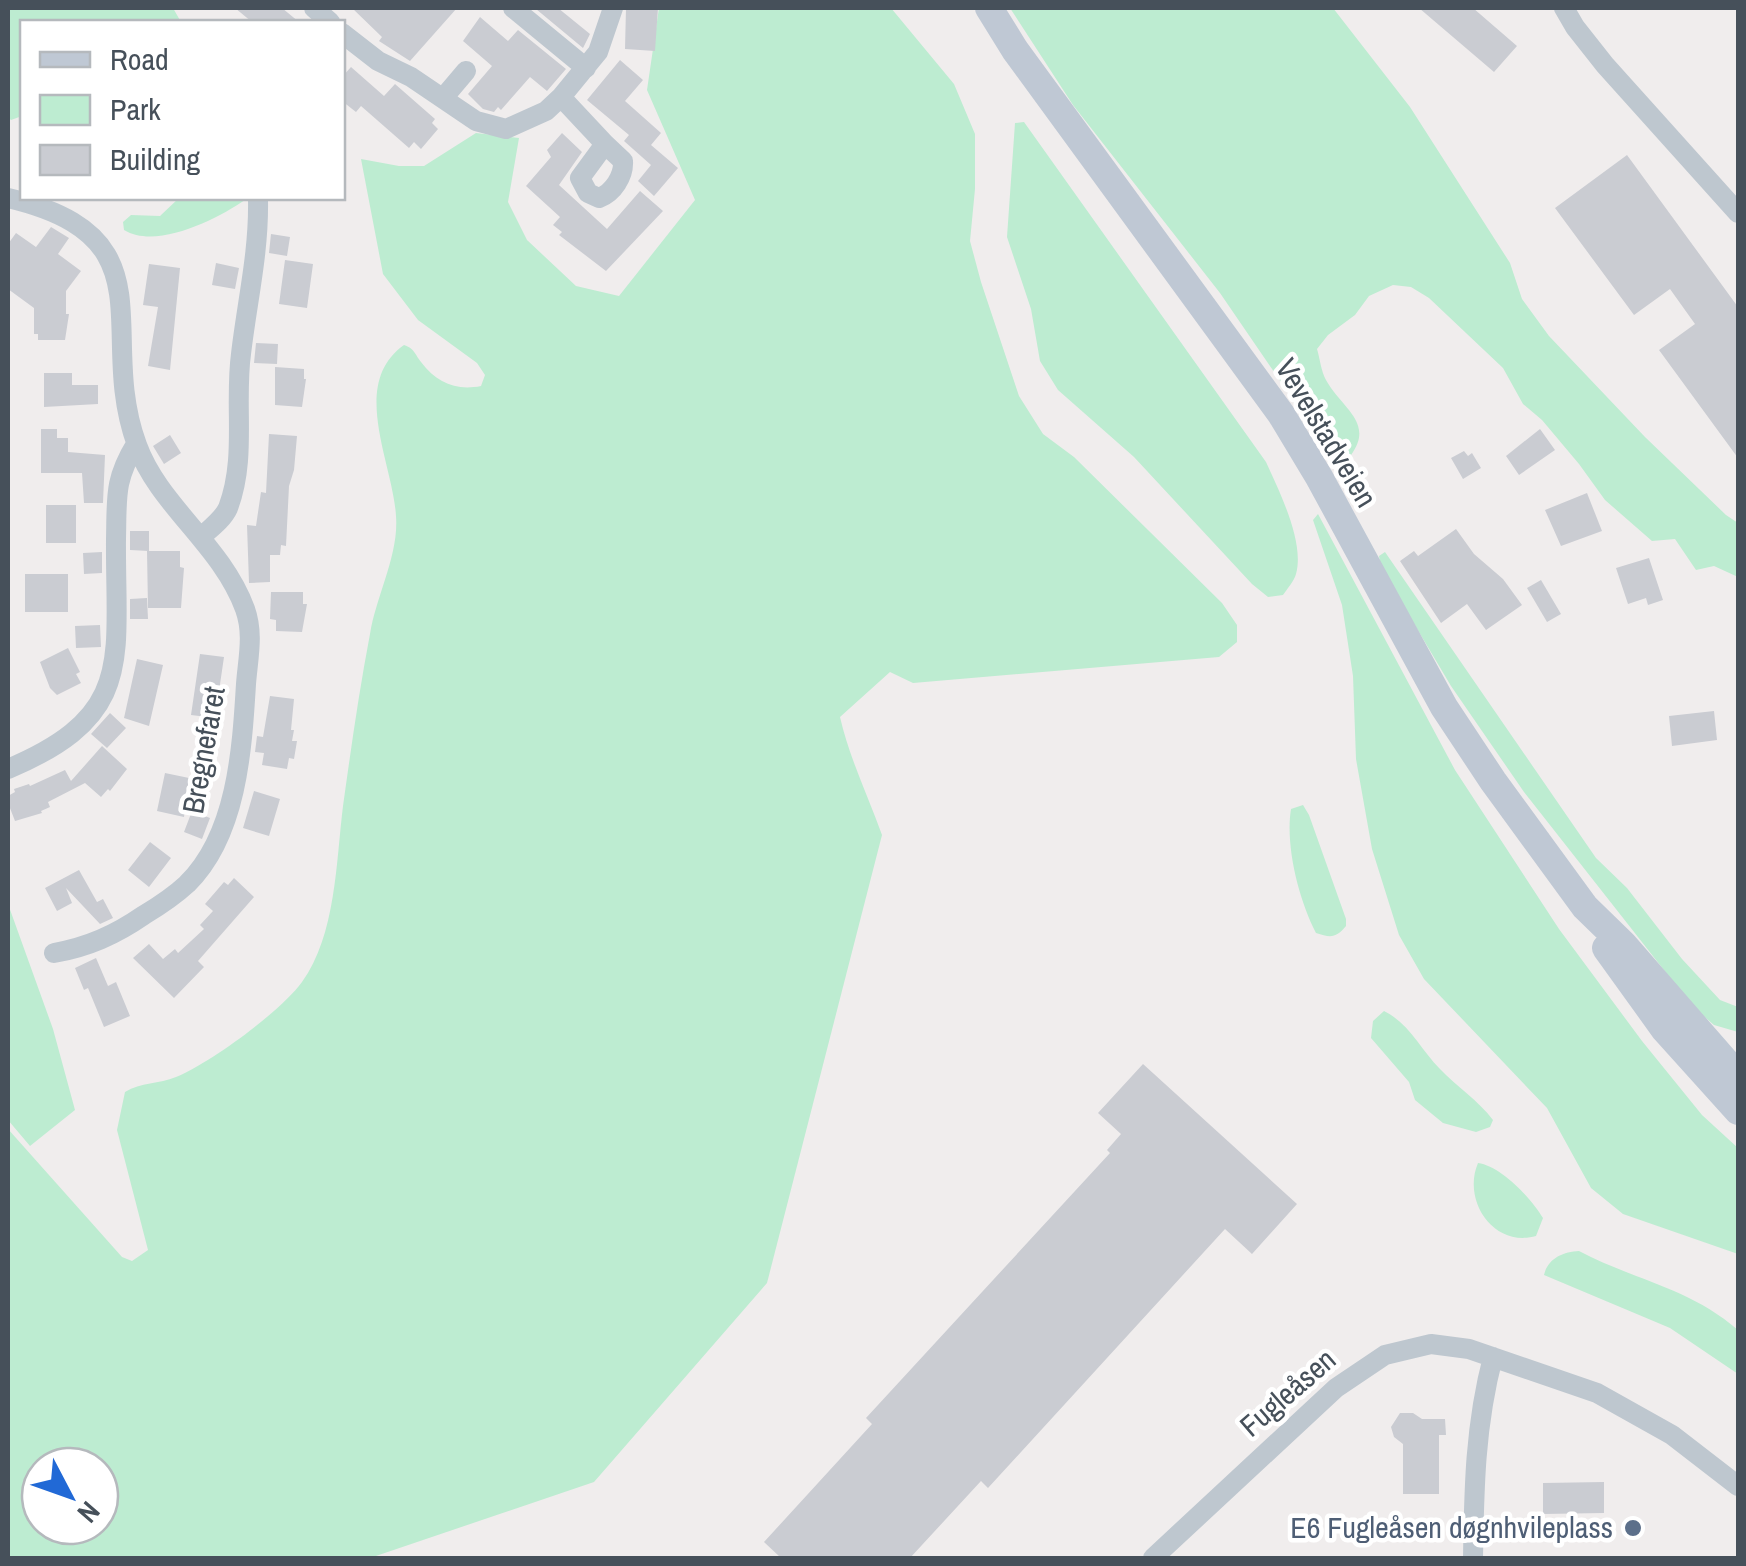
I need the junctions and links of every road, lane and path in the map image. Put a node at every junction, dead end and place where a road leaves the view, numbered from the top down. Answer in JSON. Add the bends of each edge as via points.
{"nodes":[{"id":1,"x":513,"y":8,"type":"edge"},
{"id":2,"x":613,"y":8,"type":"edge"},
{"id":3,"x":990,"y":8,"type":"edge"},
{"id":4,"x":1564,"y":8,"type":"edge"},
{"id":5,"x":345,"y":35,"type":"edge"},
{"id":6,"x":586,"y":68,"type":"junction"},
{"id":7,"x":466,"y":71,"type":"dead end"},
{"id":8,"x":444,"y":97,"type":"junction"},
{"id":9,"x":561,"y":97,"type":"junction"},
{"id":10,"x":605,"y":144,"type":"dead end"},
{"id":11,"x":8,"y":198,"type":"edge"},
{"id":12,"x":258,"y":200,"type":"dead end"},
{"id":13,"x":1738,"y":214,"type":"edge"},
{"id":14,"x":136,"y":444,"type":"junction"},
{"id":15,"x":202,"y":536,"type":"junction"},
{"id":16,"x":8,"y":769,"type":"edge"},
{"id":17,"x":1585,"y":906,"type":"junction"},
{"id":18,"x":54,"y":954,"type":"dead end"},
{"id":19,"x":1738,"y":1076,"type":"edge"},
{"id":20,"x":1738,"y":1111,"type":"edge"},
{"id":21,"x":1493,"y":1358,"type":"junction"},
{"id":22,"x":1738,"y":1486,"type":"edge"},
{"id":23,"x":1153,"y":1558,"type":"edge"},
{"id":24,"x":1473,"y":1558,"type":"edge"}],
"edges":[{"from":1,"to":6,"type":"street"},
{"from":2,"to":6,"type":"street"},
{"from":3,"to":17,"type":"main road","name":"Vevelstadveien","via":[[1280,414],[1444,707]]},
{"from":4,"to":13,"type":"street","via":[[1605,66]]},
{"from":5,"to":8,"type":"street"},
{"from":6,"to":9,"type":"street"},
{"from":7,"to":8,"type":"street"},
{"from":8,"to":9,"type":"street","via":[[498,129],[536,116]]},
{"from":9,"to":10,"type":"street"},
{"from":11,"to":14,"type":"street","name":"Bregnefaret","via":[[68,218],[103,250],[116,276]]},
{"from":12,"to":15,"type":"street","via":[[240,357],[236,481],[226,512]]},
{"from":14,"to":15,"type":"street","name":"Bregnefaret","via":[[152,478]]},
{"from":14,"to":16,"type":"street","via":[[117,484],[114,666],[104,696],[78,731]]},
{"from":15,"to":18,"type":"street","name":"Bregnefaret","via":[[245,610],[251,639],[246,714],[223,826],[203,865],[176,894],[101,941]]},
{"from":17,"to":19,"type":"main road","name":"Vevelstadveien"},
{"from":17,"to":20,"type":"main road","name":"Vevelstadveien","via":[[1644,1003]]},
{"from":21,"to":22,"type":"street","name":"Fugleåsen","via":[[1620,1404]]},
{"from":21,"to":23,"type":"street","name":"Fugleåsen","via":[[1432,1344],[1362,1368]]},
{"from":21,"to":24,"type":"street","via":[[1474,1451]]}]}
